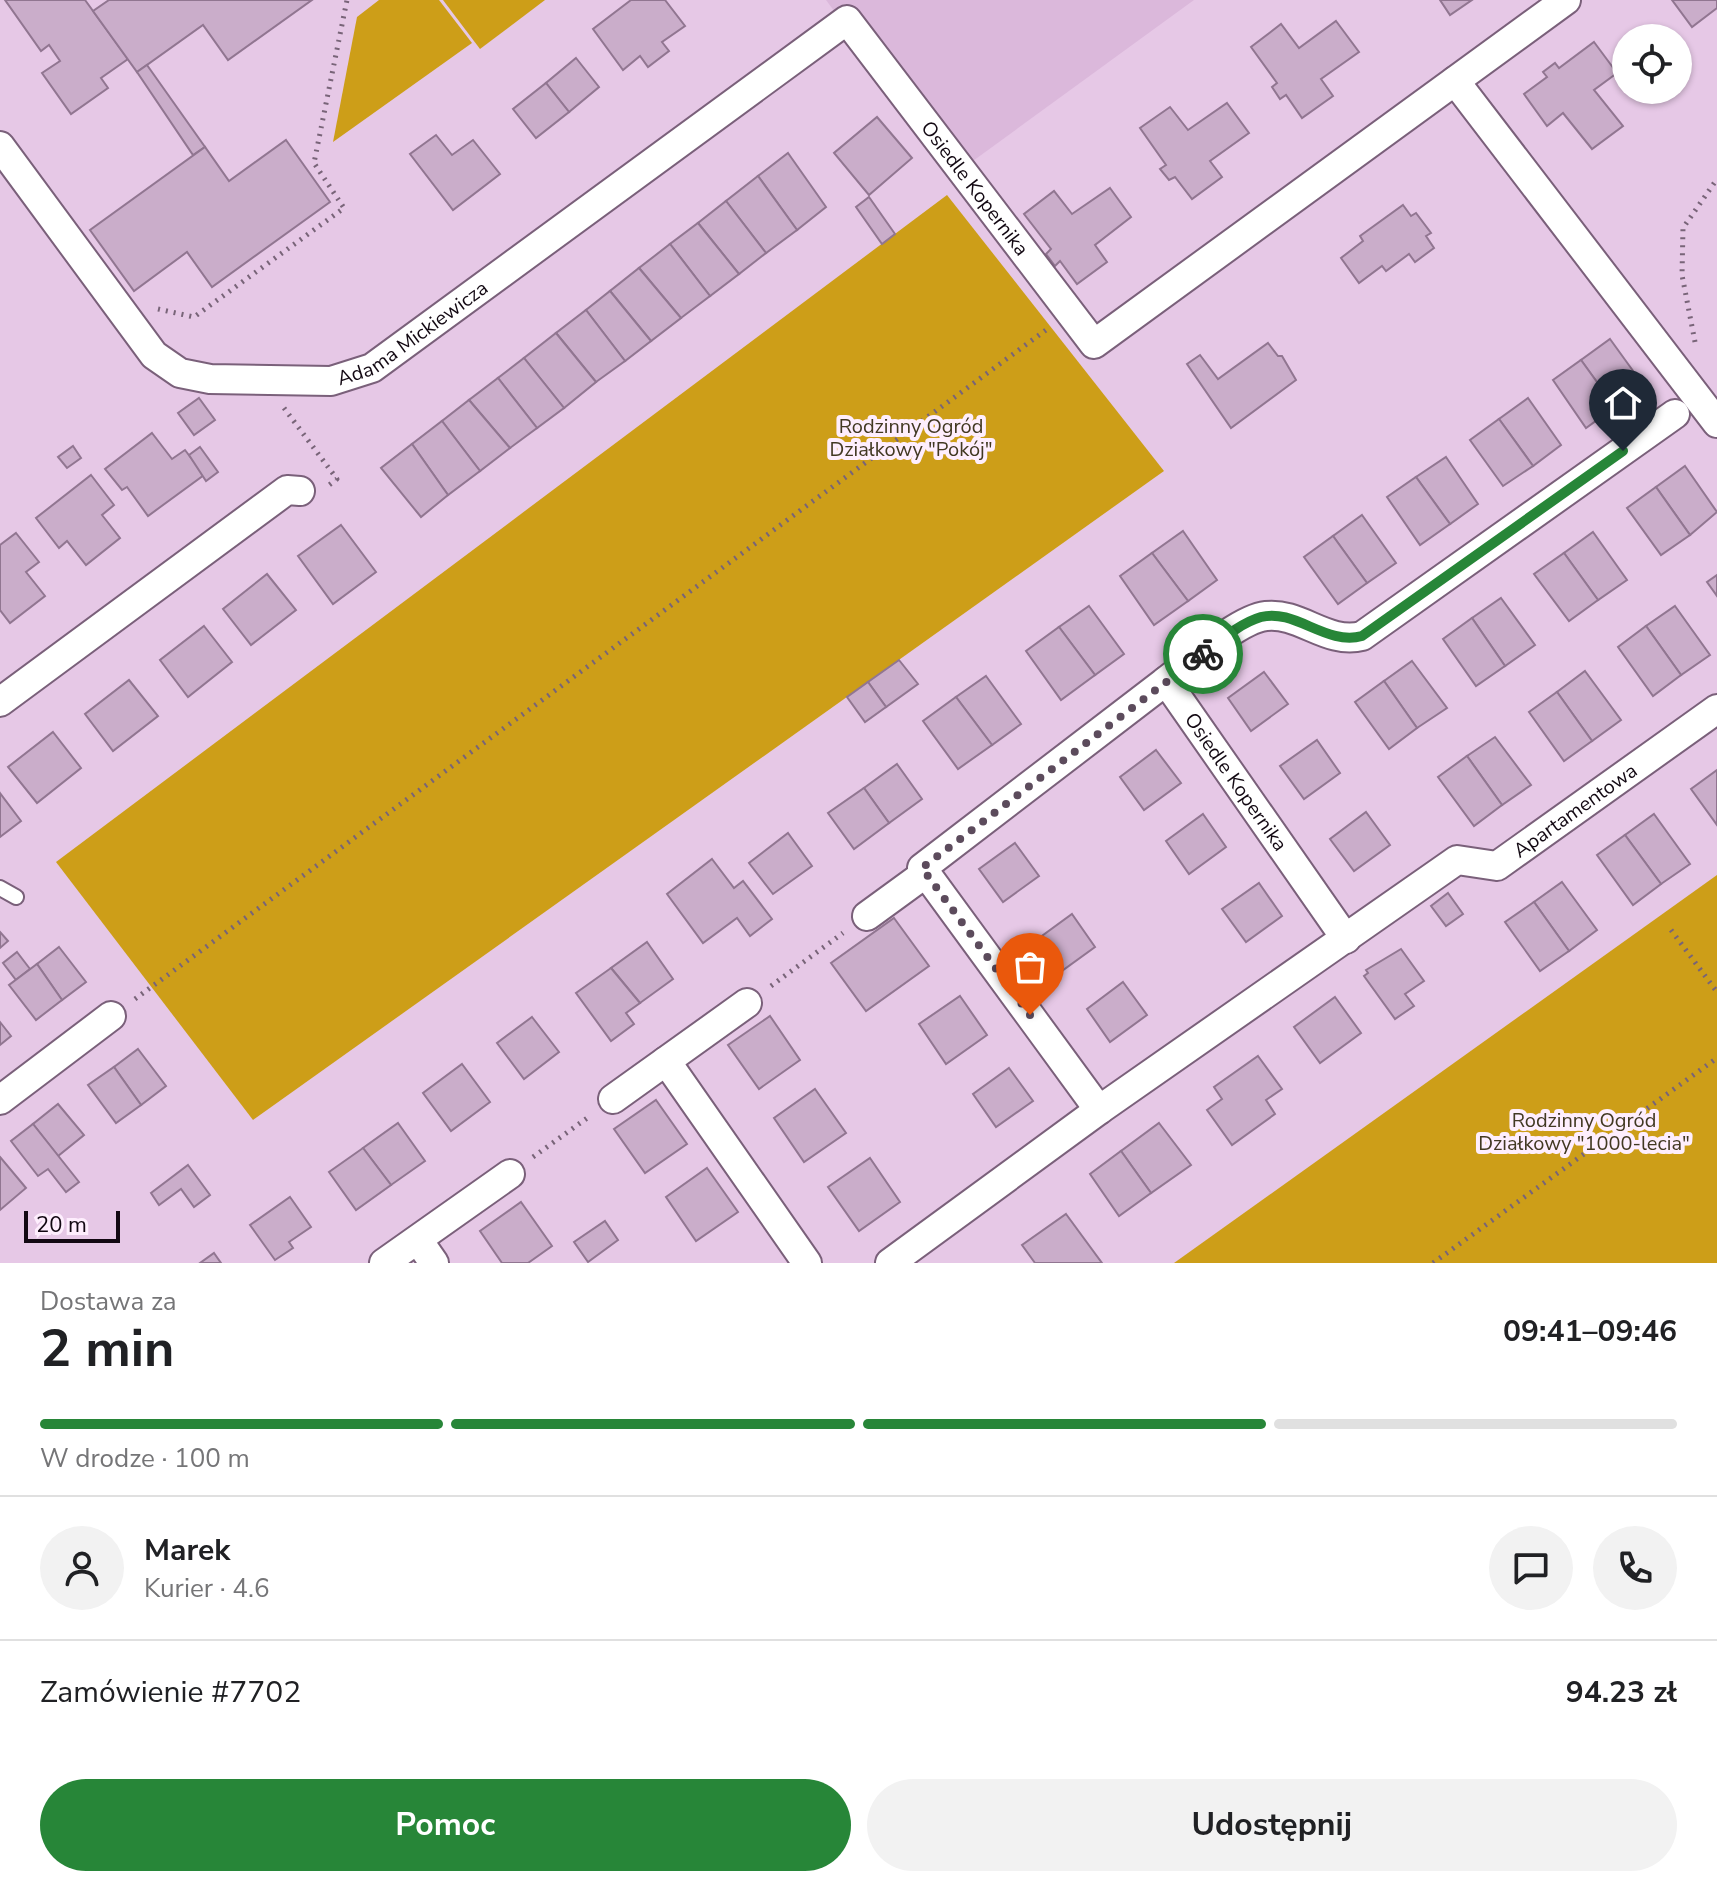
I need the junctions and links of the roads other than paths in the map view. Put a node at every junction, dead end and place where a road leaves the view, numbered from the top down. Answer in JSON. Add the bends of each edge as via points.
{"nodes":[{"id":1,"x":1566,"y":0,"type":"edge"},
{"id":2,"x":847,"y":20,"type":"joint"},
{"id":3,"x":1455,"y":81,"type":"junction"},
{"id":4,"x":0,"y":146,"type":"edge"},
{"id":5,"x":1675,"y":414,"type":"dead end"},
{"id":6,"x":1717,"y":423,"type":"edge"},
{"id":7,"x":300,"y":491,"type":"dead end"},
{"id":8,"x":1166,"y":681,"type":"junction"},
{"id":9,"x":0,"y":702,"type":"edge"},
{"id":10,"x":1717,"y":709,"type":"edge"},
{"id":11,"x":926,"y":873,"type":"junction"},
{"id":12,"x":0,"y":888,"type":"edge"},
{"id":13,"x":16,"y":897,"type":"dead end"},
{"id":14,"x":867,"y":916,"type":"road end"},
{"id":15,"x":1346,"y":939,"type":"junction"},
{"id":16,"x":747,"y":1003,"type":"road end"},
{"id":17,"x":111,"y":1016,"type":"road end"},
{"id":18,"x":666,"y":1061,"type":"junction"},
{"id":19,"x":613,"y":1099,"type":"road end"},
{"id":20,"x":0,"y":1100,"type":"edge"},
{"id":21,"x":1099,"y":1110,"type":"junction"},
{"id":22,"x":510,"y":1174,"type":"road end"},
{"id":23,"x":426,"y":1251,"type":"edge"},
{"id":24,"x":384,"y":1263,"type":"edge"},
{"id":25,"x":807,"y":1263,"type":"edge"},
{"id":26,"x":890,"y":1263,"type":"edge"}],
"edges":[{"from":1,"to":3,"type":"street","name":"Osiedle Kopernika"},
{"from":2,"to":3,"type":"street","name":"Osiedle Kopernika","via":[[1094,344]]},
{"from":2,"to":4,"type":"street","name":"Adama Mickiewicza","via":[[372,368],[331,381],[210,379],[180,373],[154,355]]},
{"from":3,"to":6,"type":"street"},
{"from":5,"to":8,"type":"street","via":[[1362,636],[1338,639],[1264,616]]},
{"from":7,"to":9,"type":"street","via":[[287,490]]},
{"from":8,"to":11,"type":"street","via":[[922,868]]},
{"from":8,"to":15,"type":"street","name":"Osiedle Kopernika"},
{"from":10,"to":15,"type":"street","name":"Apartamentowa","via":[[1497,866],[1457,860]]},
{"from":11,"to":14,"type":"street"},
{"from":11,"to":21,"type":"street"},
{"from":12,"to":13,"type":"lane"},
{"from":15,"to":21,"type":"street"},
{"from":16,"to":18,"type":"street"},
{"from":17,"to":20,"type":"street"},
{"from":18,"to":19,"type":"street"},
{"from":18,"to":25,"type":"street"},
{"from":21,"to":26,"type":"street"},
{"from":22,"to":23,"type":"street"},
{"from":23,"to":24,"type":"street"}]}
